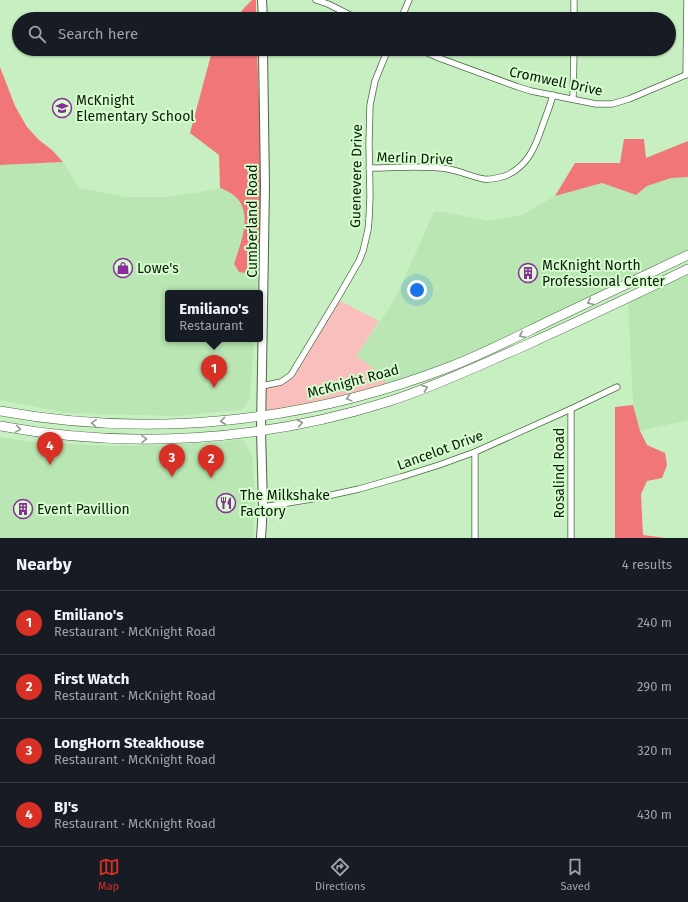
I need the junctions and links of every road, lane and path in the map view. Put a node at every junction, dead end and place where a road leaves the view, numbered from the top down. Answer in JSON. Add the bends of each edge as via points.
{"nodes":[{"id":1,"x":262,"y":0,"type":"edge"},
{"id":2,"x":316,"y":0,"type":"edge"},
{"id":3,"x":409,"y":0,"type":"edge"},
{"id":4,"x":574,"y":0,"type":"edge"},
{"id":5,"x":687,"y":0,"type":"edge"},
{"id":6,"x":263,"y":12,"type":"edge"},
{"id":7,"x":344,"y":12,"type":"edge"},
{"id":8,"x":404,"y":12,"type":"edge"},
{"id":9,"x":574,"y":12,"type":"edge"},
{"id":10,"x":263,"y":56,"type":"edge"},
{"id":11,"x":385,"y":56,"type":"edge"},
{"id":12,"x":435,"y":56,"type":"edge"},
{"id":13,"x":574,"y":56,"type":"edge"},
{"id":14,"x":687,"y":74,"type":"edge"},
{"id":15,"x":553,"y":95,"type":"junction"},
{"id":16,"x":573,"y":99,"type":"junction"},
{"id":17,"x":369,"y":168,"type":"junction"},
{"id":18,"x":688,"y":255,"type":"edge"},
{"id":19,"x":688,"y":269,"type":"edge"},
{"id":20,"x":263,"y":319,"type":"edge"},
{"id":21,"x":263,"y":342,"type":"edge"},
{"id":22,"x":262,"y":386,"type":"junction"},
{"id":23,"x":617,"y":387,"type":"dead end"},
{"id":24,"x":572,"y":409,"type":"junction"},
{"id":25,"x":0,"y":411,"type":"edge"},
{"id":26,"x":262,"y":416,"type":"junction"},
{"id":27,"x":0,"y":426,"type":"edge"},
{"id":28,"x":262,"y":430,"type":"junction"},
{"id":29,"x":475,"y":452,"type":"junction"},
{"id":30,"x":263,"y":507,"type":"junction"},
{"id":31,"x":261,"y":538,"type":"edge"},
{"id":32,"x":475,"y":538,"type":"edge"},
{"id":33,"x":571,"y":538,"type":"edge"}],
"edges":[{"from":1,"to":6,"type":"main road"},
{"from":2,"to":7,"type":"street"},
{"from":3,"to":8,"type":"street"},
{"from":4,"to":9,"type":"street"},
{"from":5,"to":14,"type":"street"},
{"from":10,"to":20,"type":"main road","name":"Cumberland Road"},
{"from":11,"to":17,"type":"street","name":"Guenevere Drive","via":[[375,81],[370,105]]},
{"from":12,"to":15,"type":"street","name":"Cromwell Drive","via":[[531,91]]},
{"from":13,"to":16,"type":"street"},
{"from":14,"to":16,"type":"street","name":"Cromwell Drive","via":[[612,104],[596,104]]},
{"from":15,"to":16,"type":"street","name":"Cromwell Drive"},
{"from":15,"to":17,"type":"street","name":"Merlin Drive","via":[[534,149],[524,163],[507,175],[483,179],[442,169]]},
{"from":17,"to":22,"type":"street","name":"Guenevere Drive","via":[[368,230],[359,261],[291,375],[281,382]]},
{"from":18,"to":26,"type":"highway","name":"McKnight Road","one_way":true,"via":[[453,366],[320,406]]},
{"from":28,"to":19,"type":"highway","name":"McKnight Road","one_way":true,"via":[[346,413],[411,394],[472,369]]},
{"from":21,"to":22,"type":"main road","name":"Cumberland Road"},
{"from":22,"to":26,"type":"main road","name":"Cumberland Road"},
{"from":23,"to":24,"type":"street","name":"Lancelot Drive"},
{"from":24,"to":29,"type":"street","name":"Lancelot Drive"},
{"from":24,"to":33,"type":"street","name":"Rosalind Road"},
{"from":26,"to":25,"type":"highway","name":"McKnight Road","one_way":true,"via":[[186,424],[118,425]]},
{"from":26,"to":28,"type":"main road","name":"Cumberland Road"},
{"from":27,"to":28,"type":"highway","name":"McKnight Road","one_way":true,"via":[[57,434],[118,438],[187,438]]},
{"from":28,"to":30,"type":"main road","name":"Cumberland Road"},
{"from":29,"to":30,"type":"street","name":"Lancelot Drive","via":[[359,489]]},
{"from":29,"to":32,"type":"street"},
{"from":30,"to":31,"type":"main road","name":"Cumberland Road"}]}
